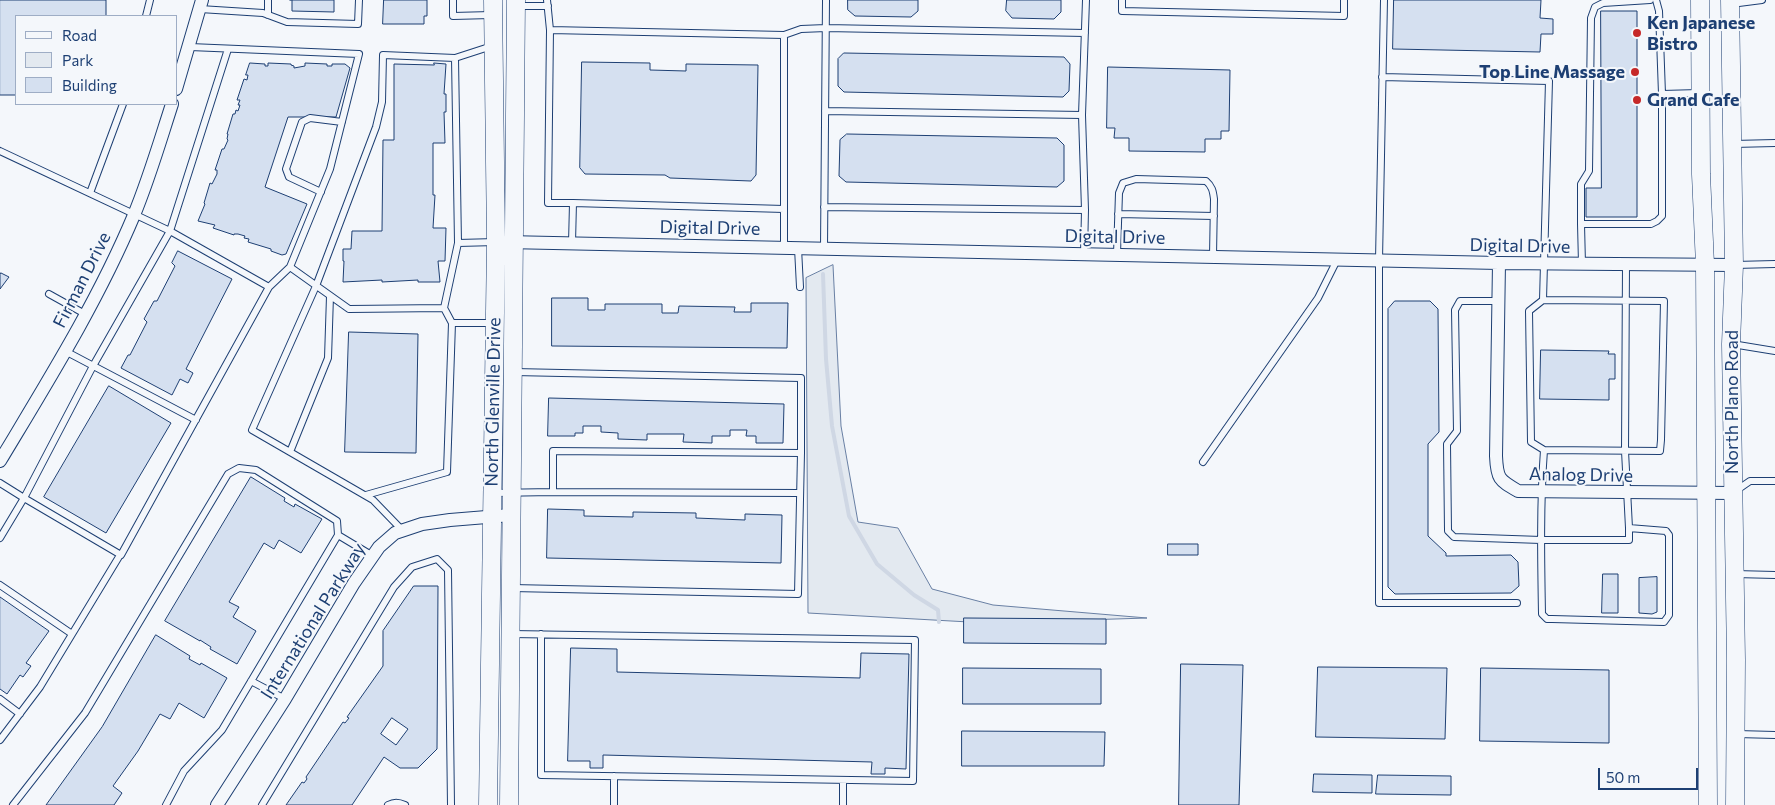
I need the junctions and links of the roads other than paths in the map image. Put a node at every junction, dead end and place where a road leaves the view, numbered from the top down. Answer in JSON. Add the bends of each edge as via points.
{"nodes":[{"id":1,"x":150,"y":0,"type":"edge"},
{"id":2,"x":268,"y":0,"type":"edge"},
{"id":3,"x":359,"y":0,"type":"edge"},
{"id":4,"x":453,"y":0,"type":"edge"},
{"id":5,"x":826,"y":0,"type":"edge"},
{"id":6,"x":1086,"y":0,"type":"edge"},
{"id":7,"x":1122,"y":0,"type":"edge"},
{"id":8,"x":1344,"y":0,"type":"edge"},
{"id":9,"x":1384,"y":0,"type":"edge"},
{"id":10,"x":1650,"y":0,"type":"edge"},
{"id":11,"x":1656,"y":0,"type":"edge"},
{"id":12,"x":1700,"y":0,"type":"edge"},
{"id":13,"x":1762,"y":0,"type":"edge"},
{"id":14,"x":1730,"y":2,"type":"edge"},
{"id":15,"x":516,"y":3,"type":"edge"},
{"id":16,"x":547,"y":3,"type":"edge"},
{"id":17,"x":201,"y":5,"type":"edge"},
{"id":18,"x":492,"y":8,"type":"edge"},
{"id":19,"x":146,"y":15,"type":"edge"},
{"id":20,"x":268,"y":15,"type":"junction"},
{"id":21,"x":826,"y":28,"type":"junction"},
{"id":22,"x":550,"y":30,"type":"junction"},
{"id":23,"x":1085,"y":33,"type":"junction"},
{"id":24,"x":784,"y":35,"type":"junction"},
{"id":25,"x":493,"y":45,"type":"junction"},
{"id":26,"x":190,"y":47,"type":"junction"},
{"id":27,"x":228,"y":49,"type":"junction"},
{"id":28,"x":455,"y":58,"type":"junction"},
{"id":29,"x":1382,"y":77,"type":"junction"},
{"id":30,"x":178,"y":83,"type":"edge"},
{"id":31,"x":1700,"y":92,"type":"junction"},
{"id":32,"x":1662,"y":94,"type":"junction"},
{"id":33,"x":123,"y":105,"type":"edge"},
{"id":34,"x":172,"y":105,"type":"edge"},
{"id":35,"x":825,"y":111,"type":"junction"},
{"id":36,"x":1082,"y":115,"type":"junction"},
{"id":37,"x":342,"y":122,"type":"junction"},
{"id":38,"x":1775,"y":143,"type":"edge"},
{"id":39,"x":1732,"y":144,"type":"junction"},
{"id":40,"x":0,"y":151,"type":"edge"},
{"id":41,"x":321,"y":192,"type":"junction"},
{"id":42,"x":90,"y":193,"type":"junction"},
{"id":43,"x":573,"y":203,"type":"junction"},
{"id":44,"x":824,"y":207,"type":"junction"},
{"id":45,"x":784,"y":208,"type":"junction"},
{"id":46,"x":1085,"y":210,"type":"junction"},
{"id":47,"x":1118,"y":214,"type":"junction"},
{"id":48,"x":134,"y":215,"type":"junction"},
{"id":49,"x":1214,"y":216,"type":"junction"},
{"id":50,"x":1581,"y":224,"type":"junction"},
{"id":51,"x":170,"y":231,"type":"junction"},
{"id":52,"x":496,"y":242,"type":"junction"},
{"id":53,"x":514,"y":242,"type":"junction"},
{"id":54,"x":458,"y":243,"type":"junction"},
{"id":55,"x":572,"y":243,"type":"junction"},
{"id":56,"x":784,"y":247,"type":"junction"},
{"id":57,"x":798,"y":248,"type":"junction"},
{"id":58,"x":824,"y":248,"type":"junction"},
{"id":59,"x":1084,"y":254,"type":"junction"},
{"id":60,"x":1117,"y":254,"type":"junction"},
{"id":61,"x":1212,"y":256,"type":"junction"},
{"id":62,"x":1338,"y":259,"type":"junction"},
{"id":63,"x":1379,"y":260,"type":"junction"},
{"id":64,"x":1499,"y":263,"type":"junction"},
{"id":65,"x":1545,"y":264,"type":"junction"},
{"id":66,"x":1582,"y":264,"type":"junction"},
{"id":67,"x":1626,"y":264,"type":"junction"},
{"id":68,"x":1775,"y":264,"type":"edge"},
{"id":69,"x":1705,"y":265,"type":"junction"},
{"id":70,"x":1734,"y":265,"type":"junction"},
{"id":71,"x":290,"y":266,"type":"junction"},
{"id":72,"x":316,"y":286,"type":"junction"},
{"id":73,"x":269,"y":287,"type":"junction"},
{"id":74,"x":800,"y":287,"type":"dead end"},
{"id":75,"x":49,"y":294,"type":"dead end"},
{"id":76,"x":330,"y":296,"type":"junction"},
{"id":77,"x":1543,"y":300,"type":"junction"},
{"id":78,"x":1499,"y":301,"type":"junction"},
{"id":79,"x":1625,"y":301,"type":"junction"},
{"id":80,"x":444,"y":308,"type":"junction"},
{"id":81,"x":85,"y":314,"type":"junction"},
{"id":82,"x":452,"y":323,"type":"junction"},
{"id":83,"x":494,"y":323,"type":"junction"},
{"id":84,"x":1731,"y":344,"type":"junction"},
{"id":85,"x":65,"y":351,"type":"junction"},
{"id":86,"x":1775,"y":351,"type":"edge"},
{"id":87,"x":93,"y":366,"type":"junction"},
{"id":88,"x":512,"y":372,"type":"junction"},
{"id":89,"x":196,"y":420,"type":"junction"},
{"id":90,"x":1544,"y":450,"type":"junction"},
{"id":91,"x":1625,"y":451,"type":"junction"},
{"id":92,"x":290,"y":452,"type":"junction"},
{"id":93,"x":801,"y":453,"type":"junction"},
{"id":94,"x":0,"y":461,"type":"edge"},
{"id":95,"x":1203,"y":462,"type":"dead end"},
{"id":96,"x":1775,"y":481,"type":"edge"},
{"id":97,"x":0,"y":483,"type":"edge"},
{"id":98,"x":553,"y":492,"type":"junction"},
{"id":99,"x":1541,"y":492,"type":"junction"},
{"id":100,"x":492,"y":493,"type":"junction"},
{"id":101,"x":512,"y":493,"type":"junction"},
{"id":102,"x":800,"y":493,"type":"junction"},
{"id":103,"x":1628,"y":493,"type":"junction"},
{"id":104,"x":1706,"y":494,"type":"junction"},
{"id":105,"x":1732,"y":494,"type":"junction"},
{"id":106,"x":366,"y":495,"type":"junction"},
{"id":107,"x":24,"y":498,"type":"junction"},
{"id":108,"x":511,"y":515,"type":"junction"},
{"id":109,"x":492,"y":516,"type":"junction"},
{"id":110,"x":1628,"y":528,"type":"junction"},
{"id":111,"x":403,"y":531,"type":"junction"},
{"id":112,"x":338,"y":535,"type":"junction"},
{"id":113,"x":0,"y":538,"type":"edge"},
{"id":114,"x":1541,"y":540,"type":"junction"},
{"id":115,"x":120,"y":555,"type":"junction"},
{"id":116,"x":373,"y":556,"type":"junction"},
{"id":117,"x":1734,"y":574,"type":"junction"},
{"id":118,"x":1775,"y":575,"type":"edge"},
{"id":119,"x":0,"y":585,"type":"edge"},
{"id":120,"x":510,"y":588,"type":"junction"},
{"id":121,"x":1517,"y":603,"type":"dead end"},
{"id":122,"x":72,"y":634,"type":"junction"},
{"id":123,"x":510,"y":634,"type":"junction"},
{"id":124,"x":542,"y":634,"type":"junction"},
{"id":125,"x":1736,"y":660,"type":"junction"},
{"id":126,"x":1707,"y":662,"type":"junction"},
{"id":127,"x":251,"y":681,"type":"junction"},
{"id":128,"x":0,"y":699,"type":"edge"},
{"id":129,"x":285,"y":699,"type":"junction"},
{"id":130,"x":20,"y":714,"type":"junction"},
{"id":131,"x":1735,"y":734,"type":"junction"},
{"id":132,"x":1775,"y":735,"type":"edge"},
{"id":133,"x":0,"y":740,"type":"edge"},
{"id":134,"x":614,"y":776,"type":"junction"},
{"id":135,"x":843,"y":780,"type":"junction"},
{"id":136,"x":13,"y":805,"type":"edge"},
{"id":137,"x":166,"y":805,"type":"edge"},
{"id":138,"x":217,"y":805,"type":"edge"},
{"id":139,"x":262,"y":805,"type":"edge"},
{"id":140,"x":388,"y":805,"type":"edge"},
{"id":141,"x":404,"y":805,"type":"edge"},
{"id":142,"x":451,"y":805,"type":"edge"},
{"id":143,"x":488,"y":805,"type":"edge"},
{"id":144,"x":509,"y":805,"type":"edge"},
{"id":145,"x":614,"y":805,"type":"edge"},
{"id":146,"x":842,"y":805,"type":"edge"},
{"id":147,"x":1708,"y":805,"type":"edge"},
{"id":148,"x":1735,"y":805,"type":"edge"}],
"edges":[{"from":1,"to":19,"type":"lane"},
{"from":2,"to":20,"type":"lane"},
{"from":3,"to":20,"type":"lane","via":[[358,24],[287,22]]},
{"from":4,"to":18,"type":"lane","via":[[453,16]]},
{"from":5,"to":21,"type":"lane"},
{"from":6,"to":23,"type":"lane"},
{"from":7,"to":8,"type":"lane","via":[[1122,11],[1344,16]]},
{"from":9,"to":29,"type":"lane"},
{"from":10,"to":50,"type":"lane","via":[[1603,3],[1595,7],[1591,18],[1589,171],[1581,184]]},
{"from":11,"to":32,"type":"lane","via":[[1660,11]]},
{"from":12,"to":31,"type":"main road","name":"North Plano Road"},
{"from":13,"to":14,"type":"lane"},
{"from":14,"to":39,"type":"main road","name":"North Plano Road"},
{"from":15,"to":16,"type":"lane"},
{"from":15,"to":18,"type":"main road"},
{"from":15,"to":53,"type":"main road","name":"North Glenville Drive"},
{"from":16,"to":22,"type":"lane"},
{"from":17,"to":20,"type":"lane"},
{"from":17,"to":26,"type":"street"},
{"from":18,"to":25,"type":"main road","name":"North Glenville Drive"},
{"from":21,"to":23,"type":"lane"},
{"from":21,"to":24,"type":"lane","via":[[801,28]]},
{"from":21,"to":35,"type":"lane"},
{"from":22,"to":24,"type":"lane"},
{"from":22,"to":43,"type":"lane","via":[[548,203]]},
{"from":23,"to":36,"type":"lane"},
{"from":24,"to":45,"type":"lane"},
{"from":25,"to":28,"type":"lane"},
{"from":25,"to":52,"type":"main road","name":"North Glenville Drive"},
{"from":26,"to":27,"type":"lane"},
{"from":26,"to":30,"type":"street"},
{"from":27,"to":37,"type":"lane","via":[[359,54]]},
{"from":27,"to":51,"type":"lane"},
{"from":28,"to":54,"type":"lane"},
{"from":28,"to":72,"type":"lane","via":[[383,55],[382,102],[376,127]]},
{"from":29,"to":63,"type":"lane"},
{"from":29,"to":65,"type":"lane","via":[[1549,81]]},
{"from":31,"to":32,"type":"lane"},
{"from":31,"to":69,"type":"main road","name":"North Plano Road"},
{"from":32,"to":50,"type":"lane","via":[[1662,216],[1652,224]]},
{"from":33,"to":42,"type":"lane"},
{"from":34,"to":48,"type":"street","name":"Firman Drive"},
{"from":35,"to":36,"type":"lane"},
{"from":35,"to":44,"type":"lane"},
{"from":36,"to":46,"type":"lane"},
{"from":37,"to":41,"type":"lane"},
{"from":37,"to":41,"type":"lane","via":[[310,118],[302,122],[286,169],[289,177]]},
{"from":38,"to":39,"type":"lane"},
{"from":39,"to":70,"type":"main road","name":"North Plano Road"},
{"from":40,"to":42,"type":"lane"},
{"from":41,"to":71,"type":"lane"},
{"from":42,"to":48,"type":"lane"},
{"from":43,"to":45,"type":"lane"},
{"from":43,"to":55,"type":"lane"},
{"from":44,"to":46,"type":"lane"},
{"from":44,"to":58,"type":"lane"},
{"from":45,"to":56,"type":"lane"},
{"from":46,"to":59,"type":"lane"},
{"from":47,"to":49,"type":"lane"},
{"from":47,"to":49,"type":"lane","via":[[1123,183],[1136,179],[1206,181],[1213,190]]},
{"from":47,"to":60,"type":"lane"},
{"from":48,"to":51,"type":"lane"},
{"from":48,"to":81,"type":"street","name":"Firman Drive"},
{"from":49,"to":61,"type":"lane"},
{"from":50,"to":66,"type":"lane"},
{"from":51,"to":73,"type":"lane"},
{"from":51,"to":87,"type":"lane"},
{"from":52,"to":53,"type":"street","name":"Digital Drive"},
{"from":52,"to":54,"type":"lane"},
{"from":52,"to":83,"type":"main road","name":"North Glenville Drive"},
{"from":53,"to":55,"type":"street","name":"Digital Drive"},
{"from":53,"to":88,"type":"main road","name":"North Glenville Drive"},
{"from":54,"to":80,"type":"lane"},
{"from":55,"to":56,"type":"street","name":"Digital Drive"},
{"from":56,"to":57,"type":"street","name":"Digital Drive"},
{"from":57,"to":58,"type":"street","name":"Digital Drive"},
{"from":57,"to":74,"type":"lane"},
{"from":58,"to":59,"type":"street","name":"Digital Drive"},
{"from":59,"to":60,"type":"street","name":"Digital Drive"},
{"from":60,"to":61,"type":"street","name":"Digital Drive"},
{"from":61,"to":62,"type":"street","name":"Digital Drive"},
{"from":62,"to":63,"type":"street","name":"Digital Drive"},
{"from":62,"to":95,"type":"lane","via":[[1318,298]]},
{"from":63,"to":64,"type":"street","name":"Digital Drive"},
{"from":63,"to":121,"type":"lane","via":[[1379,603]]},
{"from":64,"to":65,"type":"street","name":"Digital Drive"},
{"from":64,"to":78,"type":"street","name":"Analog Drive"},
{"from":65,"to":66,"type":"street","name":"Digital Drive"},
{"from":65,"to":77,"type":"lane"},
{"from":66,"to":67,"type":"street","name":"Digital Drive"},
{"from":67,"to":69,"type":"street","name":"Digital Drive"},
{"from":67,"to":79,"type":"lane"},
{"from":68,"to":70,"type":"lane"},
{"from":69,"to":70,"type":"street","name":"Digital Drive"},
{"from":69,"to":104,"type":"main road","name":"North Plano Road"},
{"from":70,"to":84,"type":"main road","name":"North Plano Road"},
{"from":71,"to":72,"type":"lane"},
{"from":71,"to":73,"type":"lane"},
{"from":72,"to":76,"type":"lane"},
{"from":72,"to":92,"type":"lane","via":[[252,430]]},
{"from":73,"to":89,"type":"lane"},
{"from":75,"to":81,"type":"lane"},
{"from":76,"to":80,"type":"lane","via":[[349,309]]},
{"from":76,"to":92,"type":"lane","via":[[328,358]]},
{"from":77,"to":79,"type":"lane"},
{"from":77,"to":90,"type":"lane","via":[[1529,311],[1531,442]]},
{"from":78,"to":99,"type":"street","name":"Analog Drive","via":[[1497,474],[1505,484],[1518,491]]},
{"from":78,"to":114,"type":"lane","via":[[1460,301],[1455,310],[1457,431],[1447,444],[1448,531],[1454,537]]},
{"from":79,"to":91,"type":"lane"},
{"from":79,"to":91,"type":"lane","via":[[1664,301],[1660,451]]},
{"from":80,"to":82,"type":"lane"},
{"from":81,"to":85,"type":"street","name":"Firman Drive"},
{"from":82,"to":83,"type":"lane"},
{"from":82,"to":106,"type":"lane","via":[[447,472]]},
{"from":83,"to":100,"type":"main road","name":"North Glenville Drive"},
{"from":84,"to":86,"type":"lane"},
{"from":84,"to":105,"type":"main road","name":"North Plano Road"},
{"from":85,"to":87,"type":"lane"},
{"from":85,"to":94,"type":"street","name":"Firman Drive"},
{"from":87,"to":89,"type":"lane"},
{"from":87,"to":107,"type":"lane"},
{"from":88,"to":93,"type":"lane","via":[[801,378]]},
{"from":88,"to":101,"type":"main road","name":"North Glenville Drive"},
{"from":89,"to":115,"type":"lane"},
{"from":90,"to":91,"type":"lane"},
{"from":90,"to":99,"type":"lane"},
{"from":91,"to":103,"type":"lane"},
{"from":92,"to":106,"type":"lane"},
{"from":93,"to":98,"type":"lane","via":[[553,451]]},
{"from":93,"to":102,"type":"lane"},
{"from":96,"to":105,"type":"lane","via":[[1750,481]]},
{"from":97,"to":107,"type":"lane"},
{"from":98,"to":101,"type":"lane"},
{"from":98,"to":102,"type":"lane"},
{"from":99,"to":103,"type":"street","name":"Analog Drive"},
{"from":99,"to":114,"type":"lane"},
{"from":100,"to":101,"type":"lane"},
{"from":100,"to":109,"type":"main road","name":"North Glenville Drive"},
{"from":101,"to":108,"type":"main road","name":"North Glenville Drive"},
{"from":102,"to":120,"type":"lane","via":[[798,594]]},
{"from":103,"to":104,"type":"street","name":"Analog Drive"},
{"from":103,"to":110,"type":"lane"},
{"from":104,"to":105,"type":"street","name":"Analog Drive"},
{"from":104,"to":126,"type":"main road","name":"North Plano Road"},
{"from":105,"to":117,"type":"main road","name":"North Plano Road"},
{"from":106,"to":111,"type":"lane"},
{"from":107,"to":113,"type":"lane"},
{"from":107,"to":115,"type":"lane"},
{"from":108,"to":109,"type":"street","name":"International Parkway"},
{"from":108,"to":120,"type":"main road","name":"North Glenville Drive"},
{"from":109,"to":111,"type":"street","name":"International Parkway","via":[[422,524]]},
{"from":109,"to":143,"type":"main road","name":"North Glenville Drive"},
{"from":110,"to":114,"type":"lane","via":[[1628,540]]},
{"from":110,"to":114,"type":"lane","via":[[1666,531],[1669,535],[1669,615],[1664,622],[1547,619],[1542,614]]},
{"from":111,"to":116,"type":"street","name":"International Parkway","via":[[395,533]]},
{"from":112,"to":116,"type":"lane"},
{"from":112,"to":127,"type":"lane"},
{"from":112,"to":136,"type":"lane","via":[[337,521],[256,470],[239,468],[228,474],[85,713]]},
{"from":115,"to":122,"type":"lane"},
{"from":116,"to":129,"type":"street","name":"International Parkway"},
{"from":117,"to":118,"type":"lane"},
{"from":117,"to":125,"type":"main road","name":"North Plano Road"},
{"from":119,"to":122,"type":"lane"},
{"from":120,"to":123,"type":"main road","name":"North Glenville Drive"},
{"from":122,"to":130,"type":"lane"},
{"from":123,"to":124,"type":"lane"},
{"from":123,"to":144,"type":"main road","name":"North Glenville Drive"},
{"from":124,"to":134,"type":"lane","via":[[541,775]]},
{"from":124,"to":135,"type":"lane","via":[[915,640],[913,782]]},
{"from":125,"to":126,"type":"main road"},
{"from":125,"to":131,"type":"main road","name":"North Plano Road"},
{"from":126,"to":147,"type":"main road","name":"North Plano Road"},
{"from":127,"to":129,"type":"lane"},
{"from":127,"to":137,"type":"lane","via":[[222,730],[184,771]]},
{"from":128,"to":130,"type":"lane"},
{"from":129,"to":138,"type":"street","name":"International Parkway"},
{"from":130,"to":133,"type":"lane"},
{"from":131,"to":132,"type":"lane"},
{"from":131,"to":148,"type":"main road","name":"North Plano Road"},
{"from":134,"to":135,"type":"lane"},
{"from":134,"to":145,"type":"lane"},
{"from":135,"to":146,"type":"lane"},
{"from":139,"to":142,"type":"lane","via":[[394,587],[412,566],[437,558],[448,570]]},
{"from":140,"to":141,"type":"lane","via":[[400,802]]}]}
